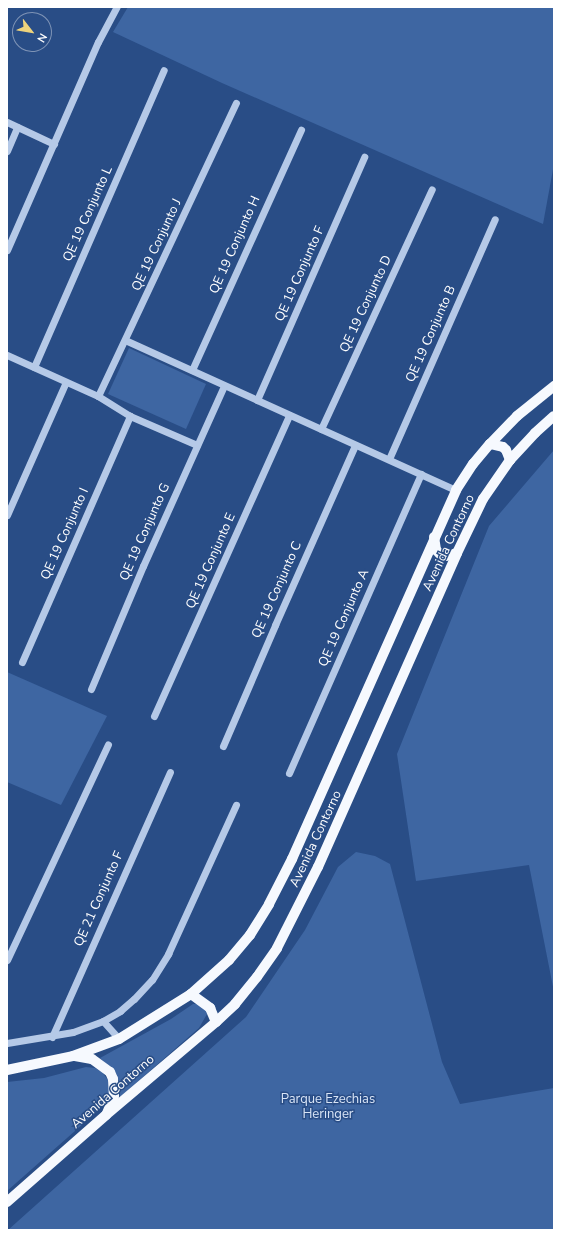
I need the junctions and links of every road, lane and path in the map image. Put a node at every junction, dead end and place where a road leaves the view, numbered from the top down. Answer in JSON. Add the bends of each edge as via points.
{"nodes":[{"id":1,"x":117,"y":7,"type":"edge"},
{"id":2,"x":164,"y":70,"type":"dead end"},
{"id":3,"x":236,"y":104,"type":"dead end"},
{"id":4,"x":7,"y":122,"type":"edge"},
{"id":5,"x":17,"y":127,"type":"junction"},
{"id":6,"x":301,"y":130,"type":"dead end"},
{"id":7,"x":54,"y":144,"type":"junction"},
{"id":8,"x":7,"y":151,"type":"edge"},
{"id":9,"x":364,"y":157,"type":"dead end"},
{"id":10,"x":432,"y":188,"type":"dead end"},
{"id":11,"x":495,"y":219,"type":"dead end"},
{"id":12,"x":7,"y":250,"type":"edge"},
{"id":13,"x":125,"y":340,"type":"junction"},
{"id":14,"x":7,"y":355,"type":"edge"},
{"id":15,"x":34,"y":367,"type":"junction"},
{"id":16,"x":192,"y":370,"type":"junction"},
{"id":17,"x":66,"y":382,"type":"junction"},
{"id":18,"x":224,"y":386,"type":"junction"},
{"id":19,"x":554,"y":386,"type":"edge"},
{"id":20,"x":98,"y":396,"type":"junction"},
{"id":21,"x":257,"y":400,"type":"junction"},
{"id":22,"x":290,"y":415,"type":"junction"},
{"id":23,"x":130,"y":416,"type":"junction"},
{"id":24,"x":554,"y":416,"type":"edge"},
{"id":25,"x":321,"y":429,"type":"junction"},
{"id":26,"x":490,"y":444,"type":"junction"},
{"id":27,"x":197,"y":445,"type":"junction"},
{"id":28,"x":355,"y":445,"type":"junction"},
{"id":29,"x":389,"y":459,"type":"junction"},
{"id":30,"x":510,"y":460,"type":"junction"},
{"id":31,"x":421,"y":474,"type":"junction"},
{"id":32,"x":456,"y":490,"type":"junction"},
{"id":33,"x":7,"y":515,"type":"edge"},
{"id":34,"x":434,"y":538,"type":"junction"},
{"id":35,"x":457,"y":553,"type":"junction"},
{"id":36,"x":22,"y":662,"type":"dead end"},
{"id":37,"x":91,"y":689,"type":"dead end"},
{"id":38,"x":154,"y":716,"type":"dead end"},
{"id":39,"x":108,"y":744,"type":"dead end"},
{"id":40,"x":223,"y":746,"type":"dead end"},
{"id":41,"x":170,"y":772,"type":"dead end"},
{"id":42,"x":289,"y":772,"type":"dead end"},
{"id":43,"x":236,"y":805,"type":"dead end"},
{"id":44,"x":7,"y":960,"type":"edge"},
{"id":45,"x":191,"y":994,"type":"junction"},
{"id":46,"x":103,"y":1021,"type":"junction"},
{"id":47,"x":216,"y":1022,"type":"junction"},
{"id":48,"x":52,"y":1036,"type":"junction"},
{"id":49,"x":119,"y":1039,"type":"junction"},
{"id":50,"x":7,"y":1042,"type":"edge"},
{"id":51,"x":74,"y":1056,"type":"junction"},
{"id":52,"x":7,"y":1070,"type":"edge"},
{"id":53,"x":106,"y":1115,"type":"junction"},
{"id":54,"x":7,"y":1202,"type":"edge"}],
"edges":[{"from":1,"to":7,"type":"street","via":[[102,34]]},
{"from":2,"to":15,"type":"street","name":"QE 19 Conjunto L"},
{"from":3,"to":13,"type":"street","name":"QE 19 Conjunto J"},
{"from":4,"to":5,"type":"street"},
{"from":5,"to":7,"type":"street"},
{"from":5,"to":8,"type":"street"},
{"from":6,"to":16,"type":"street","name":"QE 19 Conjunto H"},
{"from":7,"to":12,"type":"street"},
{"from":9,"to":21,"type":"street","name":"QE 19 Conjunto F"},
{"from":10,"to":25,"type":"street","name":"QE 19 Conjunto D"},
{"from":11,"to":29,"type":"street","name":"QE 19 Conjunto B"},
{"from":13,"to":16,"type":"street"},
{"from":13,"to":20,"type":"street","name":"QE 19 Conjunto J"},
{"from":14,"to":15,"type":"street"},
{"from":15,"to":17,"type":"street"},
{"from":16,"to":18,"type":"street"},
{"from":17,"to":20,"type":"street"},
{"from":17,"to":33,"type":"street"},
{"from":18,"to":21,"type":"street"},
{"from":18,"to":27,"type":"street","name":"QE 19 Conjunto G"},
{"from":19,"to":26,"type":"main road","name":"Avenida Contorno","via":[[517,416]]},
{"from":20,"to":23,"type":"street"},
{"from":21,"to":22,"type":"street"},
{"from":22,"to":25,"type":"street"},
{"from":22,"to":38,"type":"street","name":"QE 19 Conjunto E"},
{"from":23,"to":27,"type":"street"},
{"from":23,"to":36,"type":"street","name":"QE 19 Conjunto I"},
{"from":24,"to":30,"type":"main road","name":"Avenida Contorno"},
{"from":25,"to":28,"type":"street"},
{"from":26,"to":30,"type":"main road","via":[[503,446]]},
{"from":26,"to":32,"type":"main road","name":"Avenida Contorno"},
{"from":27,"to":37,"type":"street","name":"QE 19 Conjunto G"},
{"from":28,"to":29,"type":"street"},
{"from":28,"to":40,"type":"street","name":"QE 19 Conjunto C"},
{"from":29,"to":31,"type":"street"},
{"from":30,"to":35,"type":"main road","name":"Avenida Contorno","via":[[483,499]]},
{"from":31,"to":32,"type":"street"},
{"from":31,"to":42,"type":"street","name":"QE 19 Conjunto A"},
{"from":32,"to":34,"type":"main road","name":"Avenida Contorno"},
{"from":34,"to":35,"type":"main road","via":[[436,550],[440,554],[452,556]]},
{"from":34,"to":45,"type":"main road","name":"Avenida Contorno","via":[[295,852],[269,904],[250,935],[229,960]]},
{"from":35,"to":47,"type":"main road","name":"Avenida Contorno","via":[[297,912],[257,977]]},
{"from":39,"to":44,"type":"street"},
{"from":41,"to":48,"type":"street","name":"QE 21 Conjunto F"},
{"from":43,"to":46,"type":"street","via":[[168,954],[152,980],[120,1011]]},
{"from":45,"to":47,"type":"main road","via":[[210,1008]]},
{"from":45,"to":49,"type":"main road","name":"Avenida Contorno"},
{"from":46,"to":48,"type":"street","via":[[73,1032]]},
{"from":46,"to":49,"type":"street"},
{"from":47,"to":53,"type":"main road","name":"Avenida Contorno"},
{"from":48,"to":50,"type":"street"},
{"from":49,"to":51,"type":"main road","name":"Avenida Contorno"},
{"from":51,"to":52,"type":"main road","name":"Avenida Contorno"},
{"from":51,"to":53,"type":"main road","via":[[92,1059],[110,1072],[114,1096]]},
{"from":53,"to":54,"type":"main road","name":"Avenida Contorno"}]}
